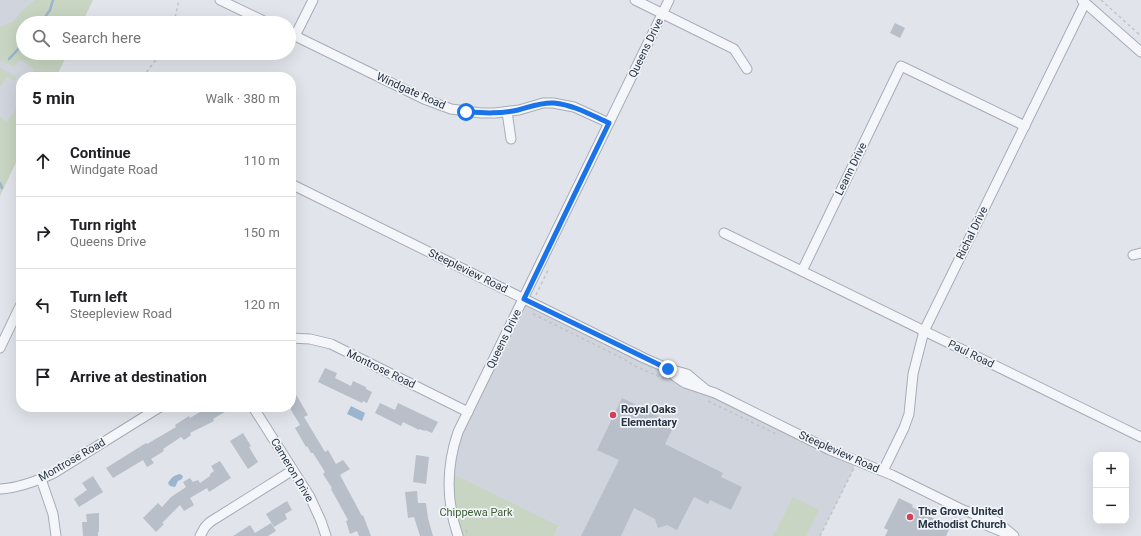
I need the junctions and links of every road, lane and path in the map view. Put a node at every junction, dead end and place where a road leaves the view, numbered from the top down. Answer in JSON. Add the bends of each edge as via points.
{"nodes":[{"id":1,"x":179,"y":0,"type":"edge"},
{"id":2,"x":220,"y":0,"type":"edge"},
{"id":3,"x":313,"y":0,"type":"edge"},
{"id":4,"x":635,"y":0,"type":"edge"},
{"id":5,"x":669,"y":0,"type":"edge"},
{"id":6,"x":1101,"y":0,"type":"edge"},
{"id":7,"x":1083,"y":1,"type":"edge"},
{"id":8,"x":663,"y":14,"type":"junction"},
{"id":9,"x":176,"y":16,"type":"edge"},
{"id":10,"x":253,"y":16,"type":"edge"},
{"id":11,"x":296,"y":28,"type":"edge"},
{"id":12,"x":1141,"y":36,"type":"edge"},
{"id":13,"x":296,"y":37,"type":"edge"},
{"id":14,"x":1141,"y":52,"type":"edge"},
{"id":15,"x":156,"y":60,"type":"edge"},
{"id":16,"x":747,"y":69,"type":"dead end"},
{"id":17,"x":147,"y":72,"type":"edge"},
{"id":18,"x":506,"y":112,"type":"junction"},
{"id":19,"x":609,"y":123,"type":"junction"},
{"id":20,"x":1025,"y":126,"type":"junction"},
{"id":21,"x":511,"y":139,"type":"dead end"},
{"id":22,"x":296,"y":186,"type":"edge"},
{"id":23,"x":724,"y":233,"type":"dead end"},
{"id":24,"x":802,"y":271,"type":"junction"},
{"id":25,"x":524,"y":299,"type":"junction"},
{"id":26,"x":528,"y":311,"type":"dead end"},
{"id":27,"x":16,"y":314,"type":"edge"},
{"id":28,"x":924,"y":331,"type":"junction"},
{"id":29,"x":296,"y":338,"type":"edge"},
{"id":30,"x":0,"y":348,"type":"edge"},
{"id":31,"x":622,"y":358,"type":"dead end"},
{"id":32,"x":152,"y":412,"type":"edge"},
{"id":33,"x":256,"y":412,"type":"edge"},
{"id":34,"x":468,"y":412,"type":"junction"},
{"id":35,"x":736,"y":415,"type":"dead end"},
{"id":36,"x":779,"y":436,"type":"dead end"},
{"id":37,"x":1141,"y":437,"type":"edge"},
{"id":38,"x":848,"y":466,"type":"dead end"},
{"id":39,"x":293,"y":470,"type":"junction"},
{"id":40,"x":883,"y":471,"type":"junction"},
{"id":41,"x":40,"y":480,"type":"junction"},
{"id":42,"x":0,"y":490,"type":"edge"},
{"id":43,"x":950,"y":514,"type":"dead end"},
{"id":44,"x":465,"y":526,"type":"dead end"},
{"id":45,"x":977,"y":529,"type":"dead end"},
{"id":46,"x":56,"y":536,"type":"edge"},
{"id":47,"x":200,"y":536,"type":"edge"},
{"id":48,"x":326,"y":536,"type":"edge"},
{"id":49,"x":458,"y":536,"type":"edge"},
{"id":50,"x":468,"y":536,"type":"edge"},
{"id":51,"x":820,"y":536,"type":"edge"},
{"id":52,"x":1014,"y":536,"type":"edge"}],
"edges":[{"from":1,"to":9,"type":"path"},
{"from":2,"to":10,"type":"street"},
{"from":3,"to":11,"type":"street"},
{"from":4,"to":8,"type":"street"},
{"from":5,"to":8,"type":"street","name":"Queens Drive"},
{"from":6,"to":12,"type":"path"},
{"from":7,"to":14,"type":"street"},
{"from":7,"to":20,"type":"street","name":"Richal Drive"},
{"from":8,"to":16,"type":"street","via":[[734,49]]},
{"from":8,"to":19,"type":"street","name":"Queens Drive"},
{"from":13,"to":18,"type":"street","name":"Windgate Road","via":[[437,105],[481,113]]},
{"from":15,"to":17,"type":"path"},
{"from":18,"to":19,"type":"street","name":"Windgate Road","via":[[553,103],[574,107]]},
{"from":18,"to":21,"type":"street"},
{"from":19,"to":25,"type":"street","name":"Queens Drive"},
{"from":20,"to":24,"type":"street","name":"Leann Drive","via":[[901,66]]},
{"from":20,"to":28,"type":"street","name":"Richal Drive"},
{"from":22,"to":25,"type":"street","name":"Steepleview Road"},
{"from":23,"to":24,"type":"street","name":"Paul Road"},
{"from":24,"to":28,"type":"street","name":"Paul Road"},
{"from":25,"to":34,"type":"street","name":"Queens Drive"},
{"from":25,"to":40,"type":"street","name":"Steepleview Road","via":[[667,368],[689,376],[705,389],[830,450]]},
{"from":26,"to":31,"type":"path"},
{"from":27,"to":30,"type":"street"},
{"from":28,"to":37,"type":"street","name":"Paul Road"},
{"from":28,"to":40,"type":"street","name":"Richal Drive","via":[[913,374],[909,414]]},
{"from":29,"to":34,"type":"street","name":"Montrose Road","via":[[331,344]]},
{"from":32,"to":41,"type":"street","name":"Montrose Road"},
{"from":33,"to":39,"type":"street","name":"Cameron Drive"},
{"from":34,"to":49,"type":"street","name":"Queens Drive","via":[[454,445],[449,472],[450,508]]},
{"from":35,"to":36,"type":"path"},
{"from":38,"to":51,"type":"path","via":[[854,468]]},
{"from":39,"to":47,"type":"street","via":[[210,522]]},
{"from":39,"to":48,"type":"street","name":"Cameron Drive","via":[[313,504]]},
{"from":40,"to":52,"type":"street","name":"Steepleview Road","via":[[972,514],[996,521]]},
{"from":41,"to":42,"type":"street","name":"Montrose Road"},
{"from":41,"to":46,"type":"street","via":[[54,514]]},
{"from":43,"to":45,"type":"path"},
{"from":44,"to":50,"type":"path"}]}
